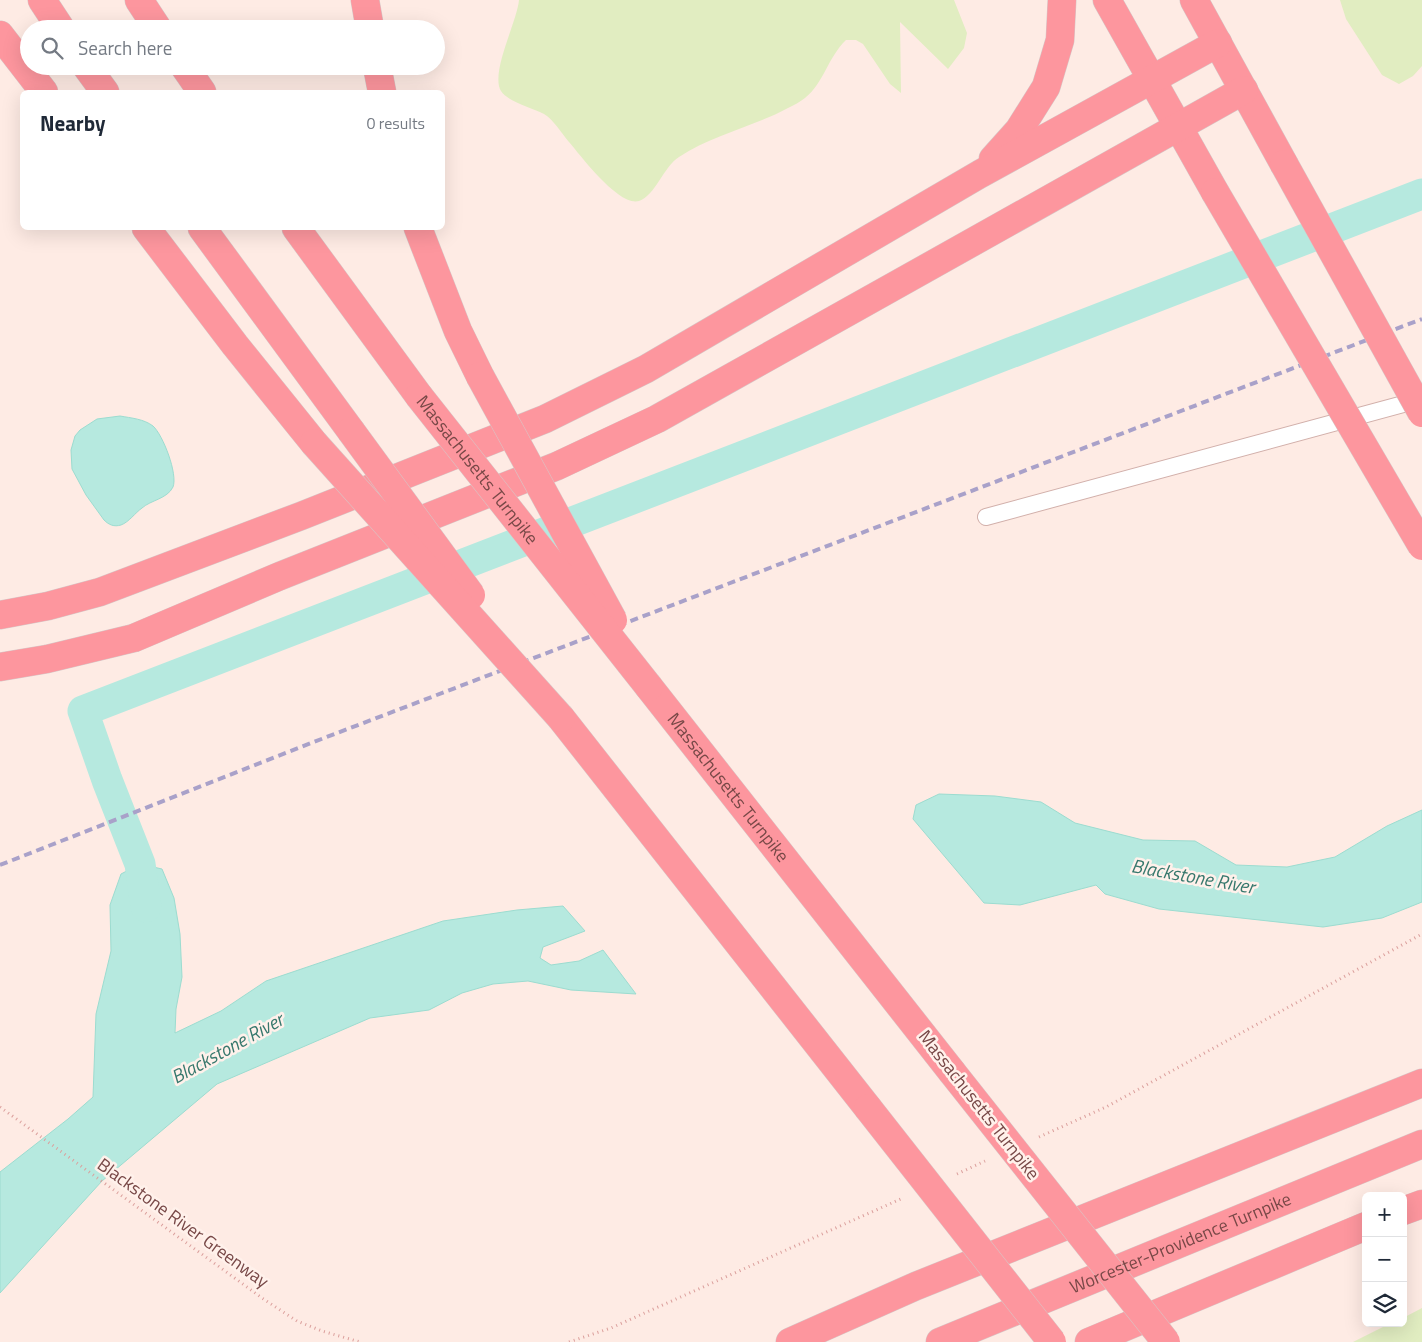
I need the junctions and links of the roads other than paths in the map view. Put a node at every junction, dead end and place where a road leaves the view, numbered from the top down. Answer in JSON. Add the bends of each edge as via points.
{"nodes":[{"id":1,"x":42,"y":0,"type":"edge"},
{"id":2,"x":139,"y":0,"type":"edge"},
{"id":3,"x":366,"y":0,"type":"edge"},
{"id":4,"x":1062,"y":0,"type":"edge"},
{"id":5,"x":1107,"y":0,"type":"edge"},
{"id":6,"x":1194,"y":0,"type":"edge"},
{"id":7,"x":55,"y":20,"type":"edge"},
{"id":8,"x":152,"y":20,"type":"edge"},
{"id":9,"x":369,"y":20,"type":"edge"},
{"id":10,"x":0,"y":34,"type":"edge"},
{"id":11,"x":1218,"y":43,"type":"junction"},
{"id":12,"x":20,"y":60,"type":"edge"},
{"id":13,"x":31,"y":75,"type":"edge"},
{"id":14,"x":93,"y":75,"type":"edge"},
{"id":15,"x":190,"y":75,"type":"edge"},
{"id":16,"x":379,"y":75,"type":"edge"},
{"id":17,"x":1151,"y":79,"type":"junction"},
{"id":18,"x":42,"y":90,"type":"edge"},
{"id":19,"x":104,"y":90,"type":"edge"},
{"id":20,"x":201,"y":90,"type":"edge"},
{"id":21,"x":382,"y":90,"type":"edge"},
{"id":22,"x":1244,"y":90,"type":"junction"},
{"id":23,"x":1179,"y":127,"type":"junction"},
{"id":24,"x":980,"y":174,"type":"junction"},
{"id":25,"x":148,"y":230,"type":"edge"},
{"id":26,"x":203,"y":230,"type":"edge"},
{"id":27,"x":297,"y":230,"type":"edge"},
{"id":28,"x":419,"y":230,"type":"edge"},
{"id":29,"x":1422,"y":398,"type":"edge"},
{"id":30,"x":1422,"y":413,"type":"edge"},
{"id":31,"x":986,"y":517,"type":"dead end"},
{"id":32,"x":1422,"y":546,"type":"edge"},
{"id":33,"x":0,"y":615,"type":"edge"},
{"id":34,"x":0,"y":667,"type":"edge"},
{"id":35,"x":649,"y":688,"type":"junction"},
{"id":36,"x":561,"y":718,"type":"junction"},
{"id":37,"x":1422,"y":1083,"type":"edge"},
{"id":38,"x":1422,"y":1144,"type":"edge"},
{"id":39,"x":1422,"y":1204,"type":"edge"},
{"id":40,"x":1407,"y":1210,"type":"edge"},
{"id":41,"x":1362,"y":1228,"type":"edge"},
{"id":42,"x":790,"y":1342,"type":"edge"},
{"id":43,"x":940,"y":1342,"type":"edge"},
{"id":44,"x":1052,"y":1342,"type":"edge"},
{"id":45,"x":1089,"y":1342,"type":"edge"},
{"id":46,"x":1166,"y":1342,"type":"edge"}],
"edges":[{"from":1,"to":7,"type":"highway"},
{"from":2,"to":8,"type":"highway"},
{"from":3,"to":9,"type":"highway"},
{"from":4,"to":24,"type":"highway","via":[[1060,40],[1046,87],[1019,130]]},
{"from":5,"to":17,"type":"highway"},
{"from":6,"to":11,"type":"highway"},
{"from":10,"to":12,"type":"highway"},
{"from":11,"to":17,"type":"highway"},
{"from":11,"to":22,"type":"highway"},
{"from":13,"to":18,"type":"highway"},
{"from":14,"to":19,"type":"highway"},
{"from":15,"to":20,"type":"highway"},
{"from":16,"to":21,"type":"highway"},
{"from":17,"to":23,"type":"highway"},
{"from":17,"to":24,"type":"highway"},
{"from":22,"to":23,"type":"highway"},
{"from":22,"to":30,"type":"highway","bridge":true},
{"from":23,"to":32,"type":"highway","bridge":true},
{"from":23,"to":34,"type":"highway","via":[[656,419],[557,466],[134,638],[47,660]]},
{"from":24,"to":33,"type":"highway","via":[[646,369],[545,419],[100,592]]},
{"from":25,"to":36,"type":"highway","bridge":true,"via":[[314,444]]},
{"from":26,"to":36,"type":"highway","bridge":true},
{"from":27,"to":35,"type":"highway","name":"Massachusetts Turnpike","bridge":true,"via":[[419,396]]},
{"from":28,"to":35,"type":"highway","bridge":true,"via":[[458,331],[480,376]]},
{"from":29,"to":31,"type":"lane"},
{"from":35,"to":46,"type":"highway","name":"Massachusetts Turnpike","bridge":true},
{"from":36,"to":44,"type":"highway","bridge":true},
{"from":37,"to":42,"type":"highway","via":[[916,1286]]},
{"from":38,"to":43,"type":"highway","name":"Worcester-Providence Turnpike"},
{"from":39,"to":40,"type":"highway"},
{"from":41,"to":45,"type":"highway"}]}
